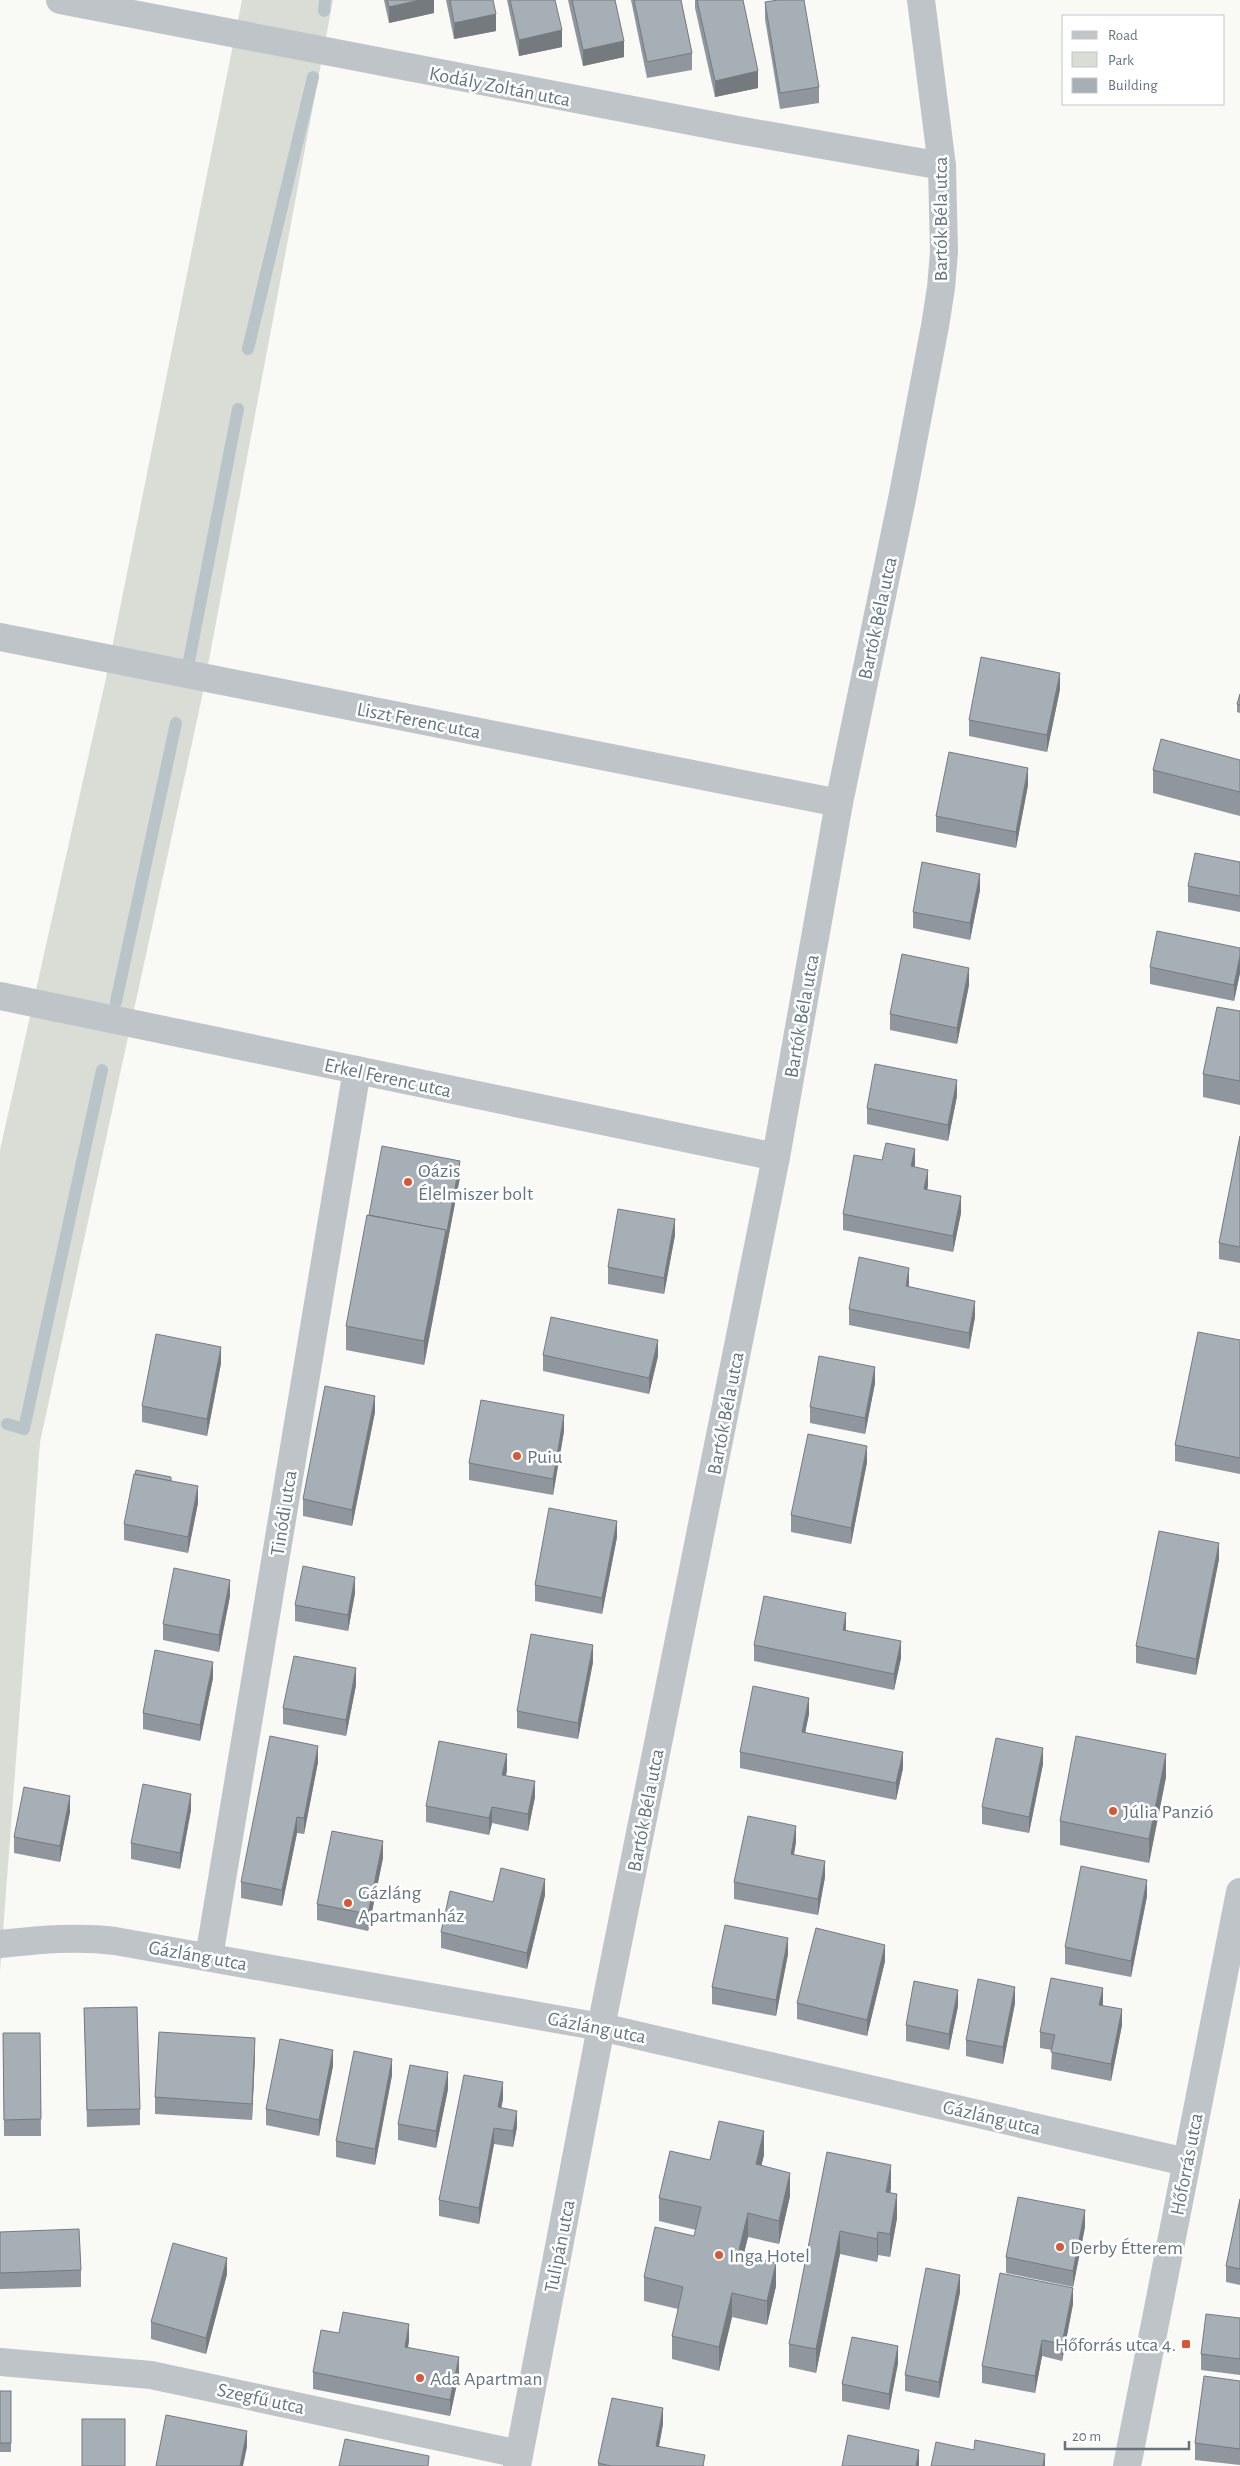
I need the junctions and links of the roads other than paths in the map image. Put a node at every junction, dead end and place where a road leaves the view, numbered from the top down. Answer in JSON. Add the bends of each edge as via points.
{"nodes":[{"id":1,"x":60,"y":0,"type":"edge"},
{"id":2,"x":921,"y":0,"type":"edge"},
{"id":3,"x":942,"y":166,"type":"junction"},
{"id":4,"x":0,"y":637,"type":"edge"},
{"id":5,"x":839,"y":802,"type":"junction"},
{"id":6,"x":0,"y":996,"type":"edge"},
{"id":7,"x":357,"y":1070,"type":"junction"},
{"id":8,"x":776,"y":1157,"type":"junction"},
{"id":9,"x":1240,"y":1892,"type":"edge"},
{"id":10,"x":0,"y":1944,"type":"edge"},
{"id":11,"x":209,"y":1957,"type":"junction"},
{"id":12,"x":601,"y":2027,"type":"junction"},
{"id":13,"x":1186,"y":2162,"type":"junction"},
{"id":14,"x":0,"y":2362,"type":"edge"},
{"id":15,"x":518,"y":2460,"type":"edge"},
{"id":16,"x":1127,"y":2466,"type":"edge"}],
"edges":[{"from":1,"to":3,"type":"street","name":"Kodály Zoltán utca","via":[[732,130]]},
{"from":2,"to":3,"type":"street","name":"Bartók Béla utca"},
{"from":3,"to":5,"type":"street","name":"Bartók Béla utca","via":[[944,252],[937,317]]},
{"from":4,"to":5,"type":"street","name":"Liszt Ferenc utca"},
{"from":5,"to":8,"type":"street","name":"Bartók Béla utca"},
{"from":6,"to":7,"type":"street","name":"Erkel Ferenc utca"},
{"from":7,"to":8,"type":"street","name":"Erkel Ferenc utca"},
{"from":7,"to":11,"type":"street","name":"Tinódi utca"},
{"from":8,"to":12,"type":"street","name":"Bartók Béla utca"},
{"from":9,"to":13,"type":"street","name":"Hőforrás utca"},
{"from":10,"to":11,"type":"street","name":"Gázláng utca","via":[[84,1937]]},
{"from":11,"to":12,"type":"street","name":"Gázláng utca"},
{"from":12,"to":13,"type":"street","name":"Gázláng utca"},
{"from":12,"to":15,"type":"street","name":"Tulipán utca"},
{"from":13,"to":16,"type":"street","name":"Hőforrás utca"},
{"from":14,"to":15,"type":"street","name":"Szegfű utca","via":[[151,2374]]}]}
